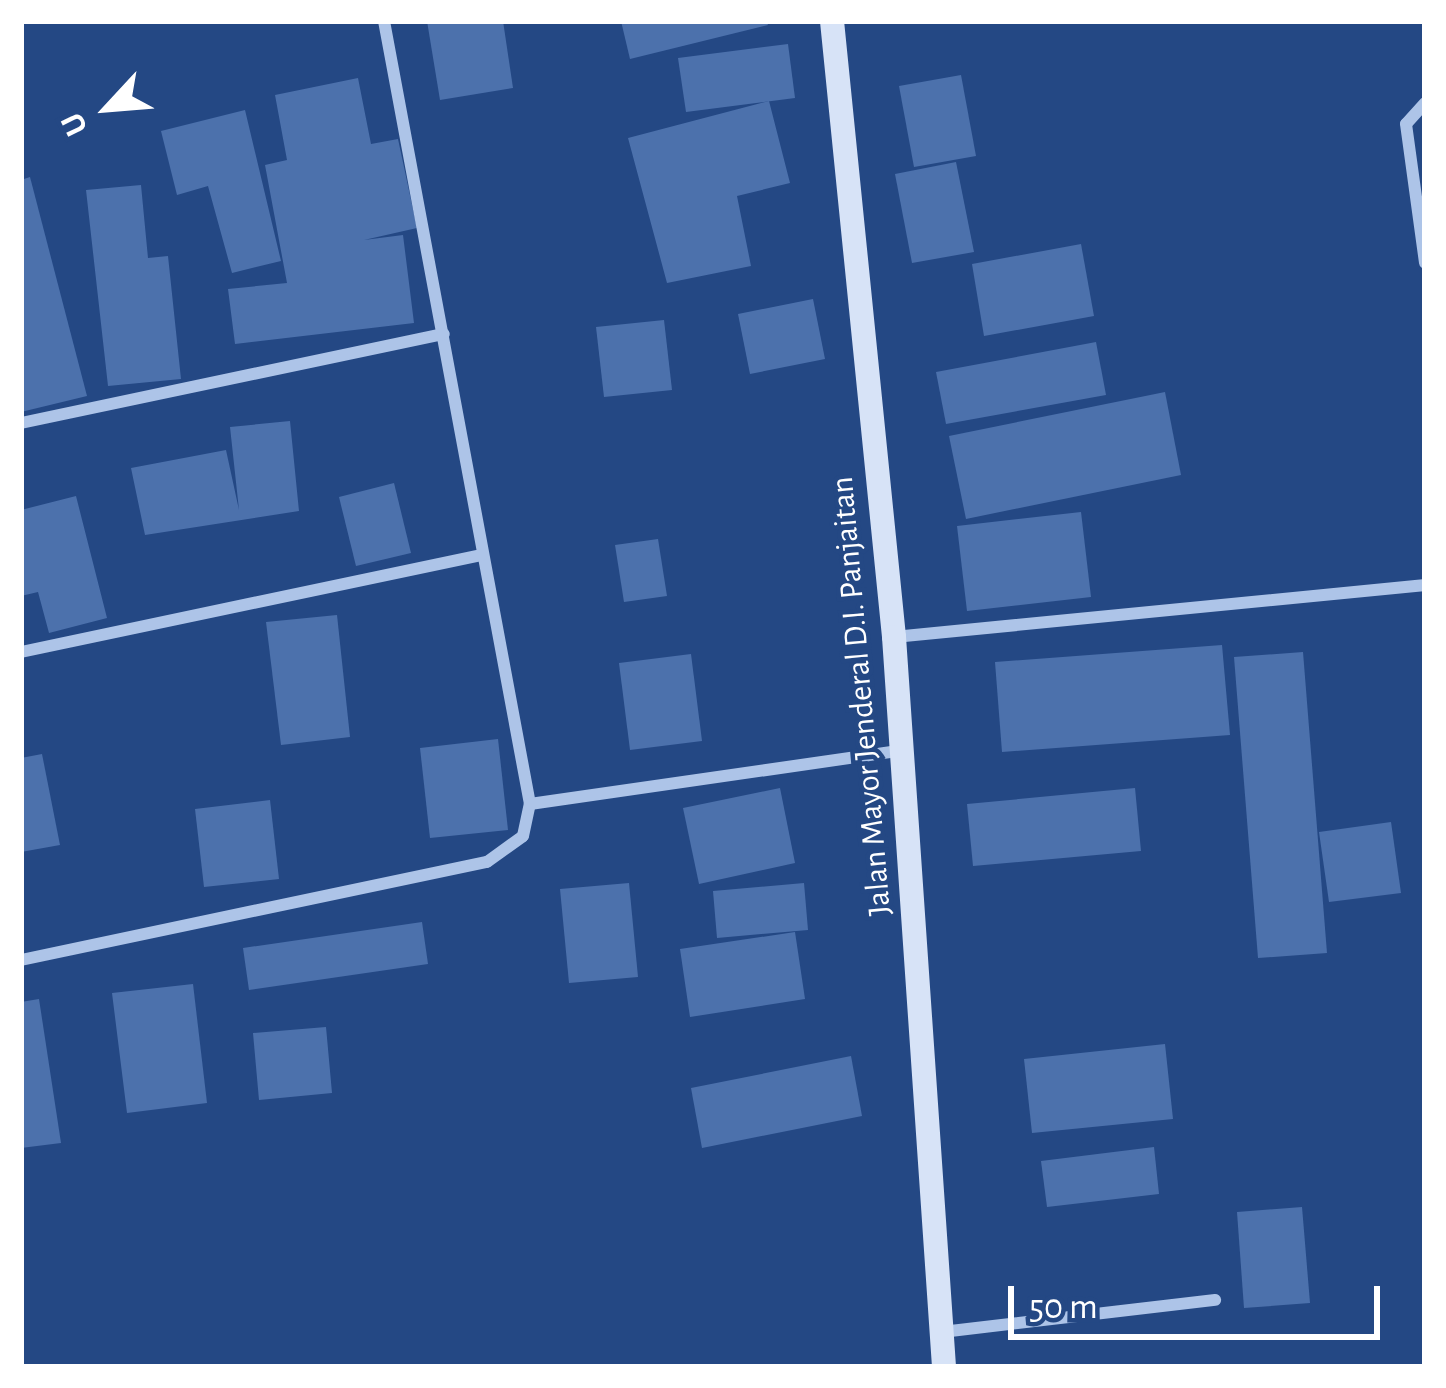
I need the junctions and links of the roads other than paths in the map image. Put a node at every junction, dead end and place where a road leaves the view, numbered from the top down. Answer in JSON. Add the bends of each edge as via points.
{"nodes":[{"id":1,"x":384,"y":21,"type":"edge"},
{"id":2,"x":832,"y":21,"type":"edge"},
{"id":3,"x":1425,"y":104,"type":"edge"},
{"id":4,"x":1425,"y":263,"type":"edge"},
{"id":5,"x":444,"y":334,"type":"junction"},
{"id":6,"x":21,"y":423,"type":"edge"},
{"id":7,"x":481,"y":555,"type":"junction"},
{"id":8,"x":1425,"y":584,"type":"edge"},
{"id":9,"x":894,"y":637,"type":"junction"},
{"id":10,"x":21,"y":652,"type":"edge"},
{"id":11,"x":900,"y":751,"type":"junction"},
{"id":12,"x":530,"y":804,"type":"junction"},
{"id":13,"x":21,"y":960,"type":"edge"},
{"id":14,"x":1215,"y":1300,"type":"dead end"},
{"id":15,"x":942,"y":1332,"type":"junction"},
{"id":16,"x":944,"y":1367,"type":"edge"}],
"edges":[{"from":1,"to":5,"type":"street"},
{"from":2,"to":9,"type":"main road","name":"Jalan Mayor Jenderal D.I. Panjaitan"},
{"from":3,"to":4,"type":"street","via":[[1406,124]]},
{"from":5,"to":6,"type":"street"},
{"from":5,"to":7,"type":"street"},
{"from":7,"to":10,"type":"street"},
{"from":7,"to":12,"type":"street"},
{"from":8,"to":9,"type":"street"},
{"from":9,"to":11,"type":"main road","name":"Jalan Mayor Jenderal D.I. Panjaitan"},
{"from":11,"to":12,"type":"street"},
{"from":11,"to":15,"type":"main road","name":"Jalan Mayor Jenderal D.I. Panjaitan"},
{"from":12,"to":13,"type":"street","via":[[523,836],[487,862]]},
{"from":14,"to":15,"type":"street"},
{"from":15,"to":16,"type":"main road","name":"Jalan Mayor Jenderal D.I. Panjaitan"}]}
